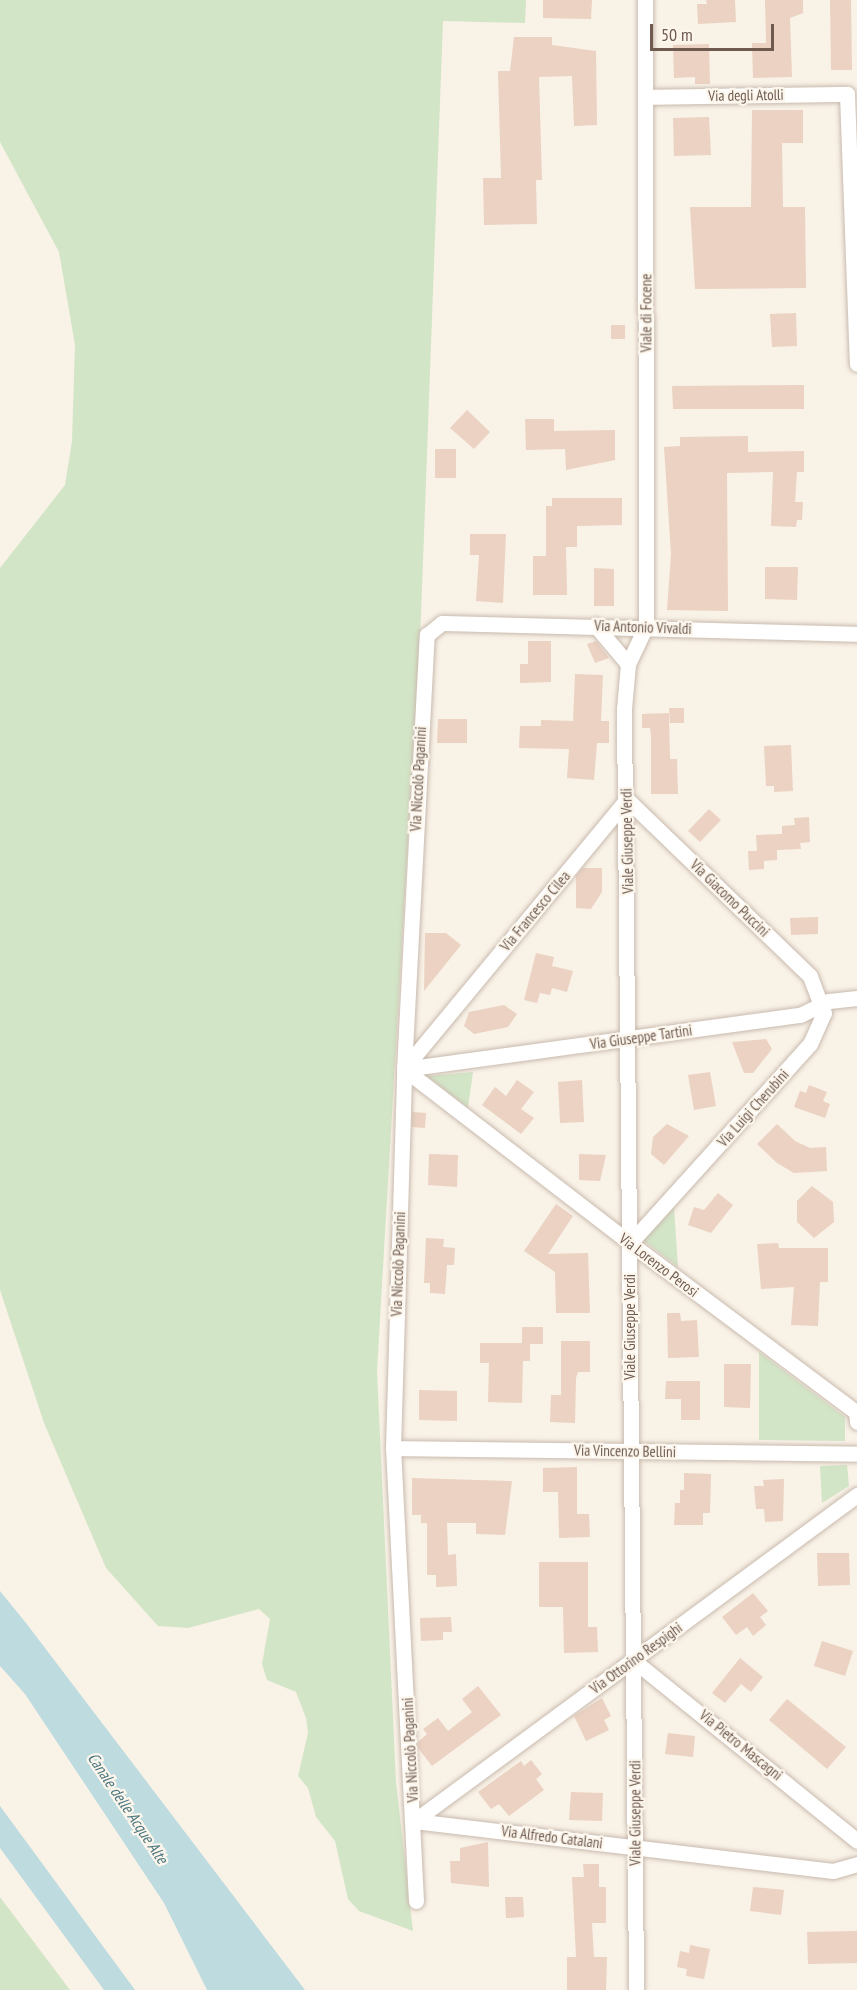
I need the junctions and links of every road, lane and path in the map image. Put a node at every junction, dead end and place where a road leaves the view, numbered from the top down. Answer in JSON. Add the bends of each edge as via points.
{"nodes":[{"id":1,"x":645,"y":0,"type":"edge"},
{"id":2,"x":645,"y":97,"type":"junction"},
{"id":3,"x":857,"y":364,"type":"edge"},
{"id":4,"x":595,"y":625,"type":"junction"},
{"id":5,"x":646,"y":626,"type":"junction"},
{"id":6,"x":431,"y":628,"type":"joint"},
{"id":7,"x":857,"y":634,"type":"edge"},
{"id":8,"x":628,"y":664,"type":"junction"},
{"id":9,"x":627,"y":799,"type":"junction"},
{"id":10,"x":857,"y":998,"type":"edge"},
{"id":11,"x":822,"y":1005,"type":"junction"},
{"id":12,"x":630,"y":1038,"type":"junction"},
{"id":13,"x":404,"y":1070,"type":"junction"},
{"id":14,"x":630,"y":1243,"type":"junction"},
{"id":15,"x":857,"y":1417,"type":"edge"},
{"id":16,"x":393,"y":1448,"type":"junction"},
{"id":17,"x":631,"y":1451,"type":"junction"},
{"id":18,"x":857,"y":1454,"type":"edge"},
{"id":19,"x":857,"y":1495,"type":"edge"},
{"id":20,"x":633,"y":1660,"type":"junction"},
{"id":21,"x":414,"y":1821,"type":"junction"},
{"id":22,"x":852,"y":1836,"type":"edge"},
{"id":23,"x":635,"y":1847,"type":"junction"},
{"id":24,"x":857,"y":1864,"type":"edge"},
{"id":25,"x":416,"y":1901,"type":"dead end"},
{"id":26,"x":636,"y":1990,"type":"edge"}],
"edges":[{"from":1,"to":2,"type":"street","name":"Viale di Focene"},
{"from":2,"to":3,"type":"street","name":"Via degli Atolli","via":[[847,94]]},
{"from":2,"to":5,"type":"street","name":"Viale di Focene"},
{"from":4,"to":5,"type":"street","name":"Via Antonio Vivaldi"},
{"from":4,"to":6,"type":"street","name":"Via Antonio Vivaldi","via":[[442,623]]},
{"from":4,"to":8,"type":"street"},
{"from":5,"to":7,"type":"street","name":"Via Antonio Vivaldi"},
{"from":5,"to":8,"type":"street"},
{"from":6,"to":13,"type":"street","name":"Via Niccolò Paganini","via":[[425,643]]},
{"from":8,"to":9,"type":"street","name":"Viale Giuseppe Verdi"},
{"from":9,"to":11,"type":"street","name":"Via Giacomo Puccini","via":[[810,976]]},
{"from":9,"to":12,"type":"street","name":"Viale Giuseppe Verdi"},
{"from":9,"to":13,"type":"street","name":"Via Francesco Cilea"},
{"from":10,"to":11,"type":"street","name":"Via Giuseppe Tartini"},
{"from":11,"to":12,"type":"street","name":"Via Giuseppe Tartini","via":[[800,1015]]},
{"from":11,"to":14,"type":"street","name":"Via Luigi Cherubini","via":[[823,1022],[815,1038]]},
{"from":12,"to":13,"type":"street","name":"Via Giuseppe Tartini"},
{"from":12,"to":14,"type":"street","name":"Viale Giuseppe Verdi"},
{"from":13,"to":14,"type":"street","name":"Via Lorenzo Perosi"},
{"from":13,"to":16,"type":"street","name":"Via Niccolò Paganini"},
{"from":14,"to":15,"type":"street","name":"Via Lorenzo Perosi"},
{"from":14,"to":17,"type":"street","name":"Viale Giuseppe Verdi"},
{"from":16,"to":17,"type":"street","name":"Via Vincenzo Bellini"},
{"from":16,"to":21,"type":"street","name":"Via Niccolò Paganini"},
{"from":17,"to":18,"type":"street","name":"Via Vincenzo Bellini"},
{"from":17,"to":20,"type":"street","name":"Viale Giuseppe Verdi"},
{"from":19,"to":20,"type":"street","name":"Via Ottorino Respighi"},
{"from":20,"to":21,"type":"street","name":"Via Ottorino Respighi"},
{"from":20,"to":22,"type":"street","name":"Via Pietro Mascagni"},
{"from":20,"to":23,"type":"street","name":"Viale Giuseppe Verdi"},
{"from":21,"to":23,"type":"street","name":"Via Alfredo Catalani"},
{"from":21,"to":25,"type":"street","name":"Via Niccolò Paganini"},
{"from":23,"to":24,"type":"street","name":"Via Alfredo Catalani","via":[[833,1870]]},
{"from":23,"to":26,"type":"street","name":"Viale Giuseppe Verdi"}]}
